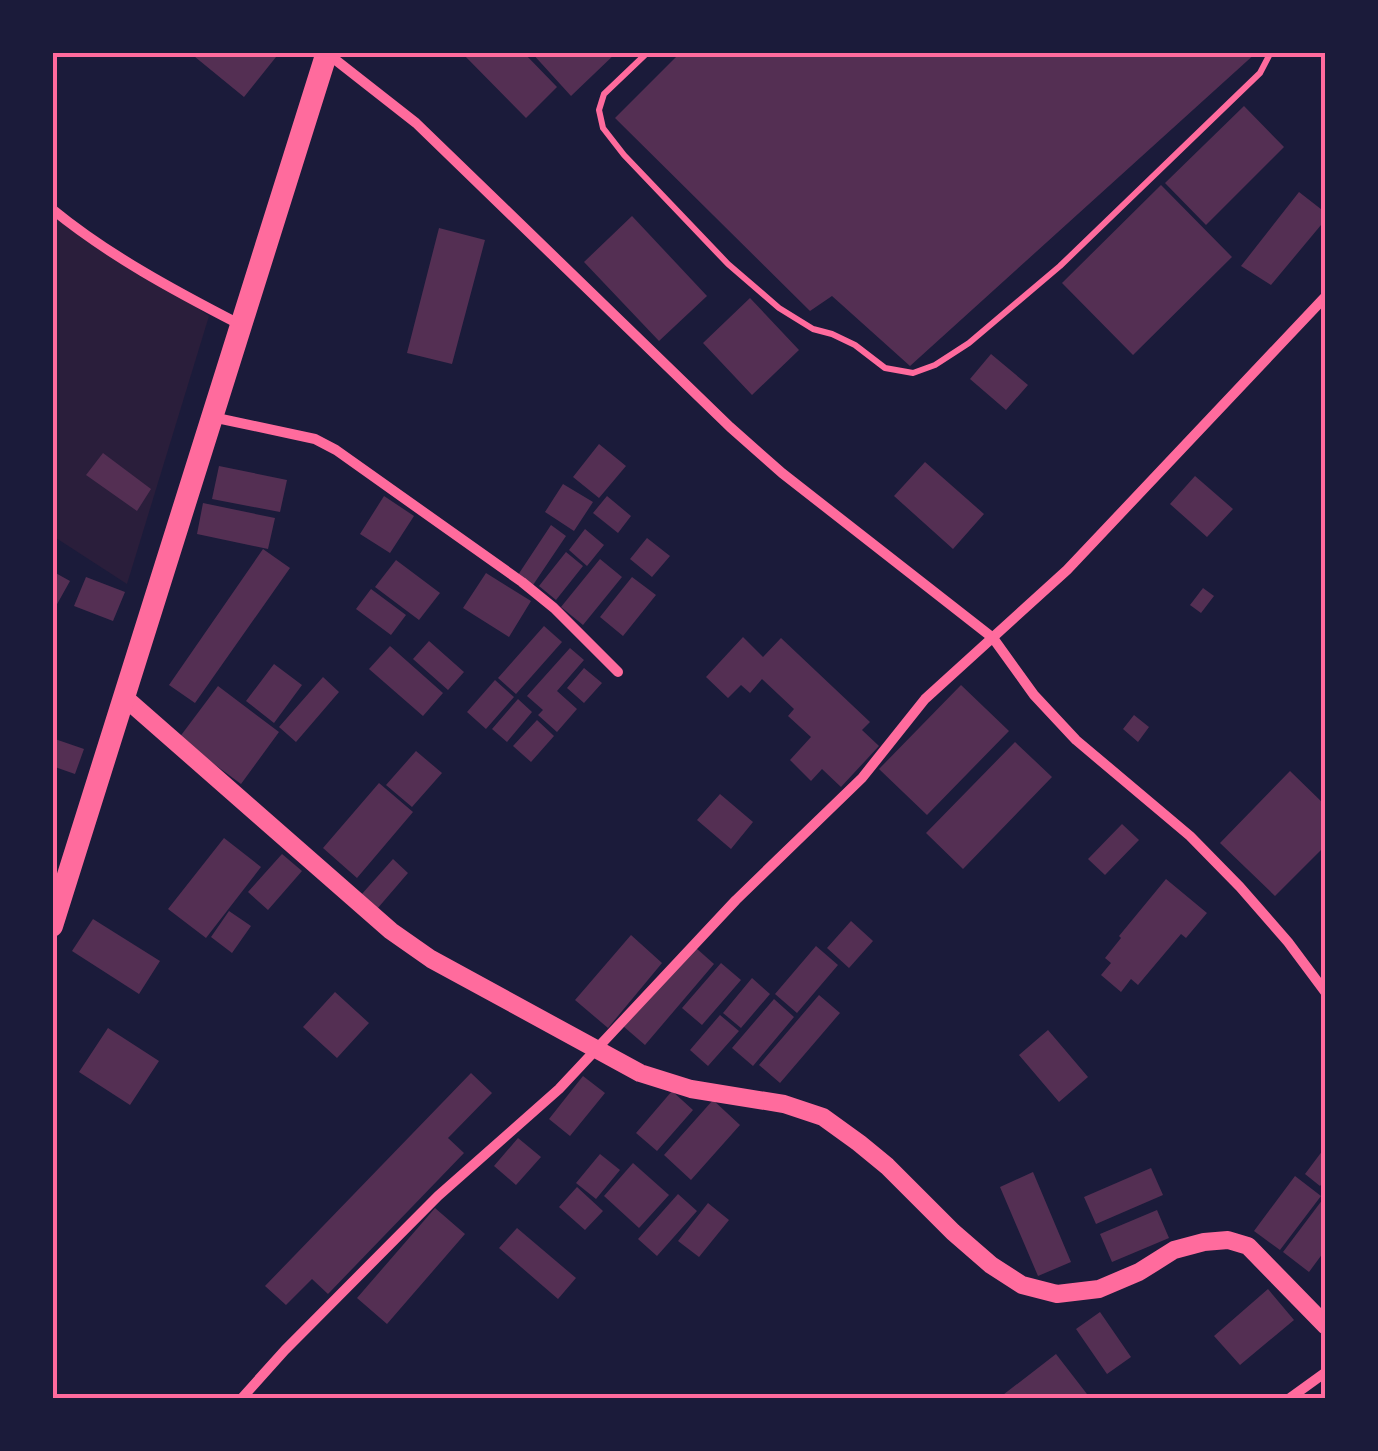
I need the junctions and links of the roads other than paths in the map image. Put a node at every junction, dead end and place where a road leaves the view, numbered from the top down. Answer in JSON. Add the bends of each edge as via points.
{"nodes":[{"id":1,"x":648,"y":52,"type":"edge"},
{"id":2,"x":1271,"y":52,"type":"edge"},
{"id":3,"x":327,"y":53,"type":"edge"},
{"id":4,"x":52,"y":208,"type":"edge"},
{"id":5,"x":1326,"y":296,"type":"edge"},
{"id":6,"x":240,"y":324,"type":"junction"},
{"id":7,"x":211,"y":416,"type":"junction"},
{"id":8,"x":993,"y":638,"type":"junction"},
{"id":9,"x":618,"y":672,"type":"dead end"},
{"id":10,"x":124,"y":698,"type":"junction"},
{"id":11,"x":58,"y":889,"type":"edge"},
{"id":12,"x":52,"y":926,"type":"edge"},
{"id":13,"x":1326,"y":993,"type":"edge"},
{"id":14,"x":595,"y":1050,"type":"junction"},
{"id":15,"x":1326,"y":1326,"type":"edge"},
{"id":16,"x":1326,"y":1372,"type":"edge"},
{"id":17,"x":242,"y":1398,"type":"edge"},
{"id":18,"x":1290,"y":1398,"type":"edge"}],
"edges":[{"from":1,"to":2,"type":"lane","via":[[604,94],[599,110],[602,128],[624,155],[778,308],[855,345],[885,368],[914,373],[970,343],[1060,266],[1260,73]]},
{"from":3,"to":6,"type":"main road"},
{"from":3,"to":8,"type":"street","via":[[429,135],[782,473]]},
{"from":4,"to":6,"type":"street","via":[[92,239]]},
{"from":5,"to":8,"type":"street","via":[[1067,570]]},
{"from":6,"to":7,"type":"main road"},
{"from":7,"to":9,"type":"street","via":[[336,450],[522,582]]},
{"from":7,"to":10,"type":"main road"},
{"from":8,"to":13,"type":"street","via":[[1076,740],[1240,887]]},
{"from":8,"to":14,"type":"street","via":[[925,699],[862,778]]},
{"from":10,"to":11,"type":"main road"},
{"from":10,"to":14,"type":"street","via":[[391,931]]},
{"from":11,"to":12,"type":"main road"},
{"from":14,"to":15,"type":"street","via":[[692,1089],[822,1117],[1022,1285],[1058,1294],[1098,1289],[1174,1250],[1228,1240],[1248,1246]]},
{"from":14,"to":17,"type":"street","via":[[370,1262]]},
{"from":16,"to":18,"type":"street"}]}
